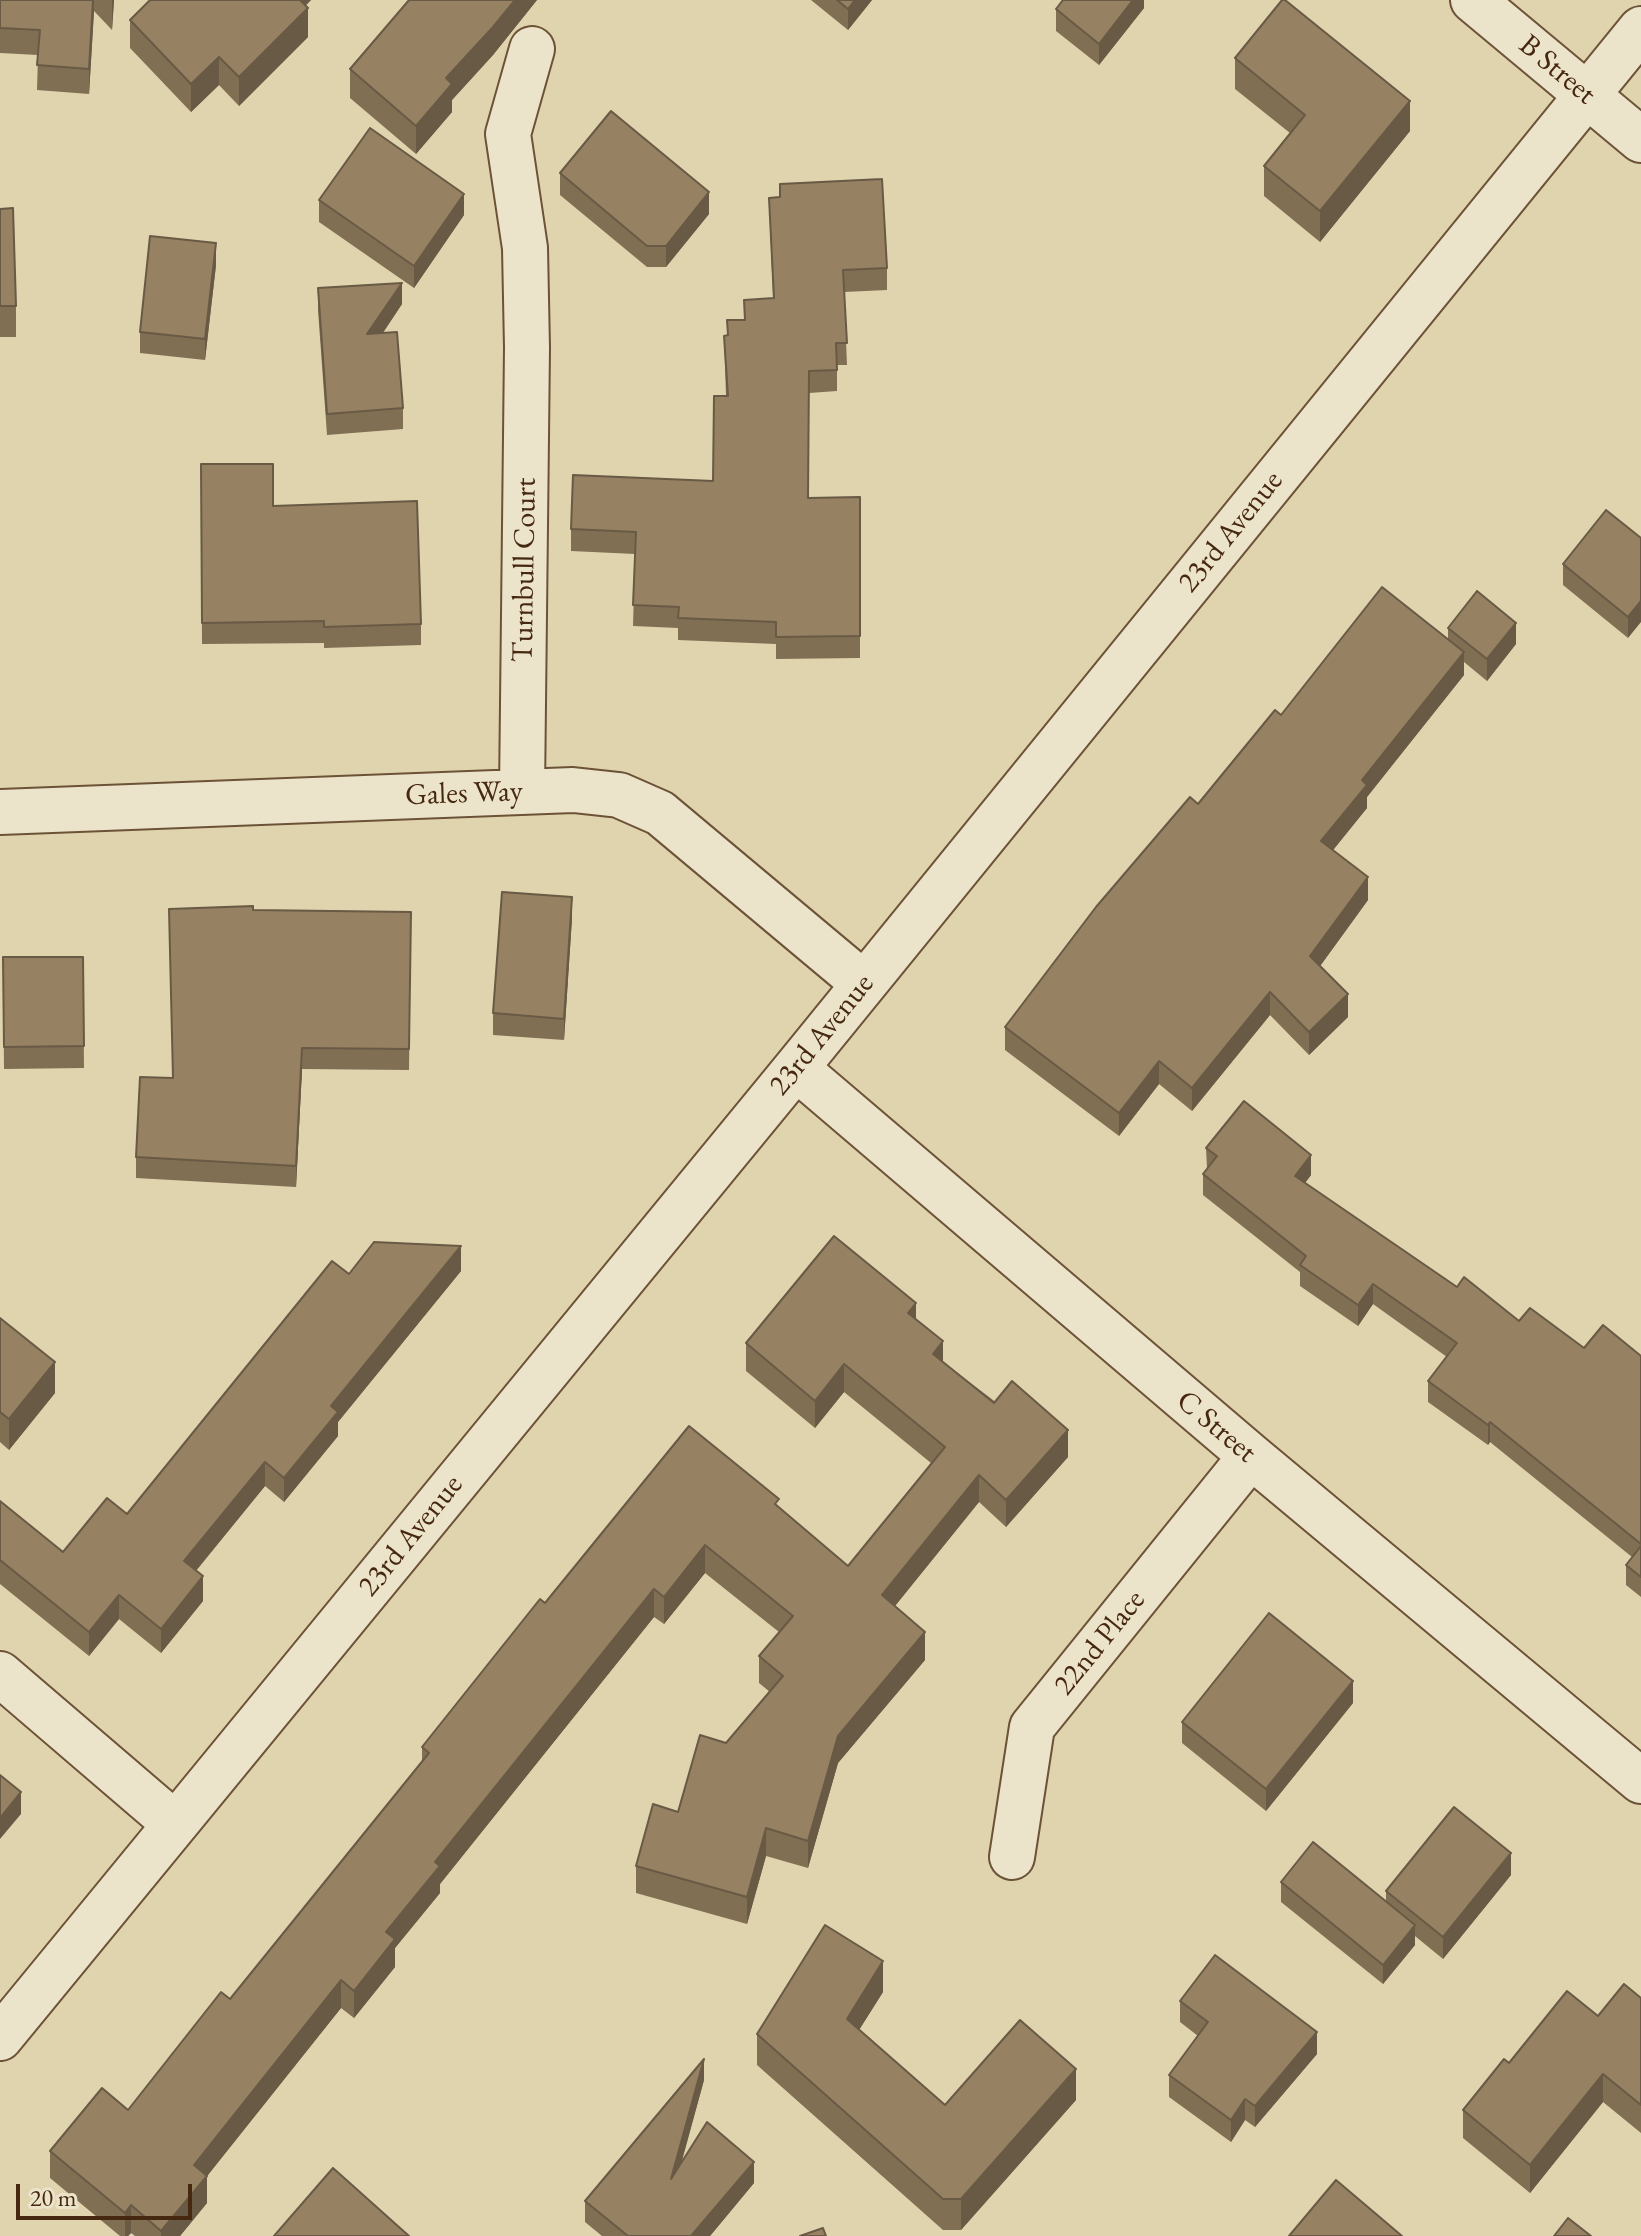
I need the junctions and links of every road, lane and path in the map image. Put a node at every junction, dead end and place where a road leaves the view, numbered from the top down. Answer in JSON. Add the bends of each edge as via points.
{"nodes":[{"id":1,"x":1473,"y":0,"type":"edge"},
{"id":2,"x":1641,"y":29,"type":"edge"},
{"id":3,"x":532,"y":49,"type":"dead end"},
{"id":4,"x":1587,"y":94,"type":"junction"},
{"id":5,"x":1641,"y":140,"type":"edge"},
{"id":6,"x":522,"y":792,"type":"junction"},
{"id":7,"x":0,"y":812,"type":"edge"},
{"id":8,"x":863,"y":983,"type":"junction"},
{"id":9,"x":796,"y":1068,"type":"junction"},
{"id":10,"x":1251,"y":1456,"type":"junction"},
{"id":11,"x":0,"y":1674,"type":"edge"},
{"id":12,"x":1641,"y":1781,"type":"edge"},
{"id":13,"x":175,"y":1824,"type":"junction"},
{"id":14,"x":1012,"y":1857,"type":"dead end"},
{"id":15,"x":0,"y":2038,"type":"edge"}],
"edges":[{"from":1,"to":4,"type":"street","name":"B Street"},
{"from":2,"to":4,"type":"street","name":"23rd Avenue"},
{"from":3,"to":6,"type":"street","name":"Turnbull Court","via":[[508,134],[525,248]]},
{"from":4,"to":5,"type":"street","name":"B Street"},
{"from":4,"to":8,"type":"street","name":"23rd Avenue"},
{"from":6,"to":7,"type":"street","name":"Gales Way"},
{"from":6,"to":8,"type":"street","name":"Gales Way","via":[[619,795],[660,813]]},
{"from":8,"to":9,"type":"street","name":"23rd Avenue"},
{"from":9,"to":10,"type":"street","name":"C Street"},
{"from":9,"to":13,"type":"street","name":"23rd Avenue"},
{"from":10,"to":12,"type":"street","name":"C Street"},
{"from":10,"to":14,"type":"street","name":"22nd Place","via":[[1032,1727]]},
{"from":11,"to":13,"type":"street"},
{"from":13,"to":15,"type":"street","name":"23rd Avenue"}]}
